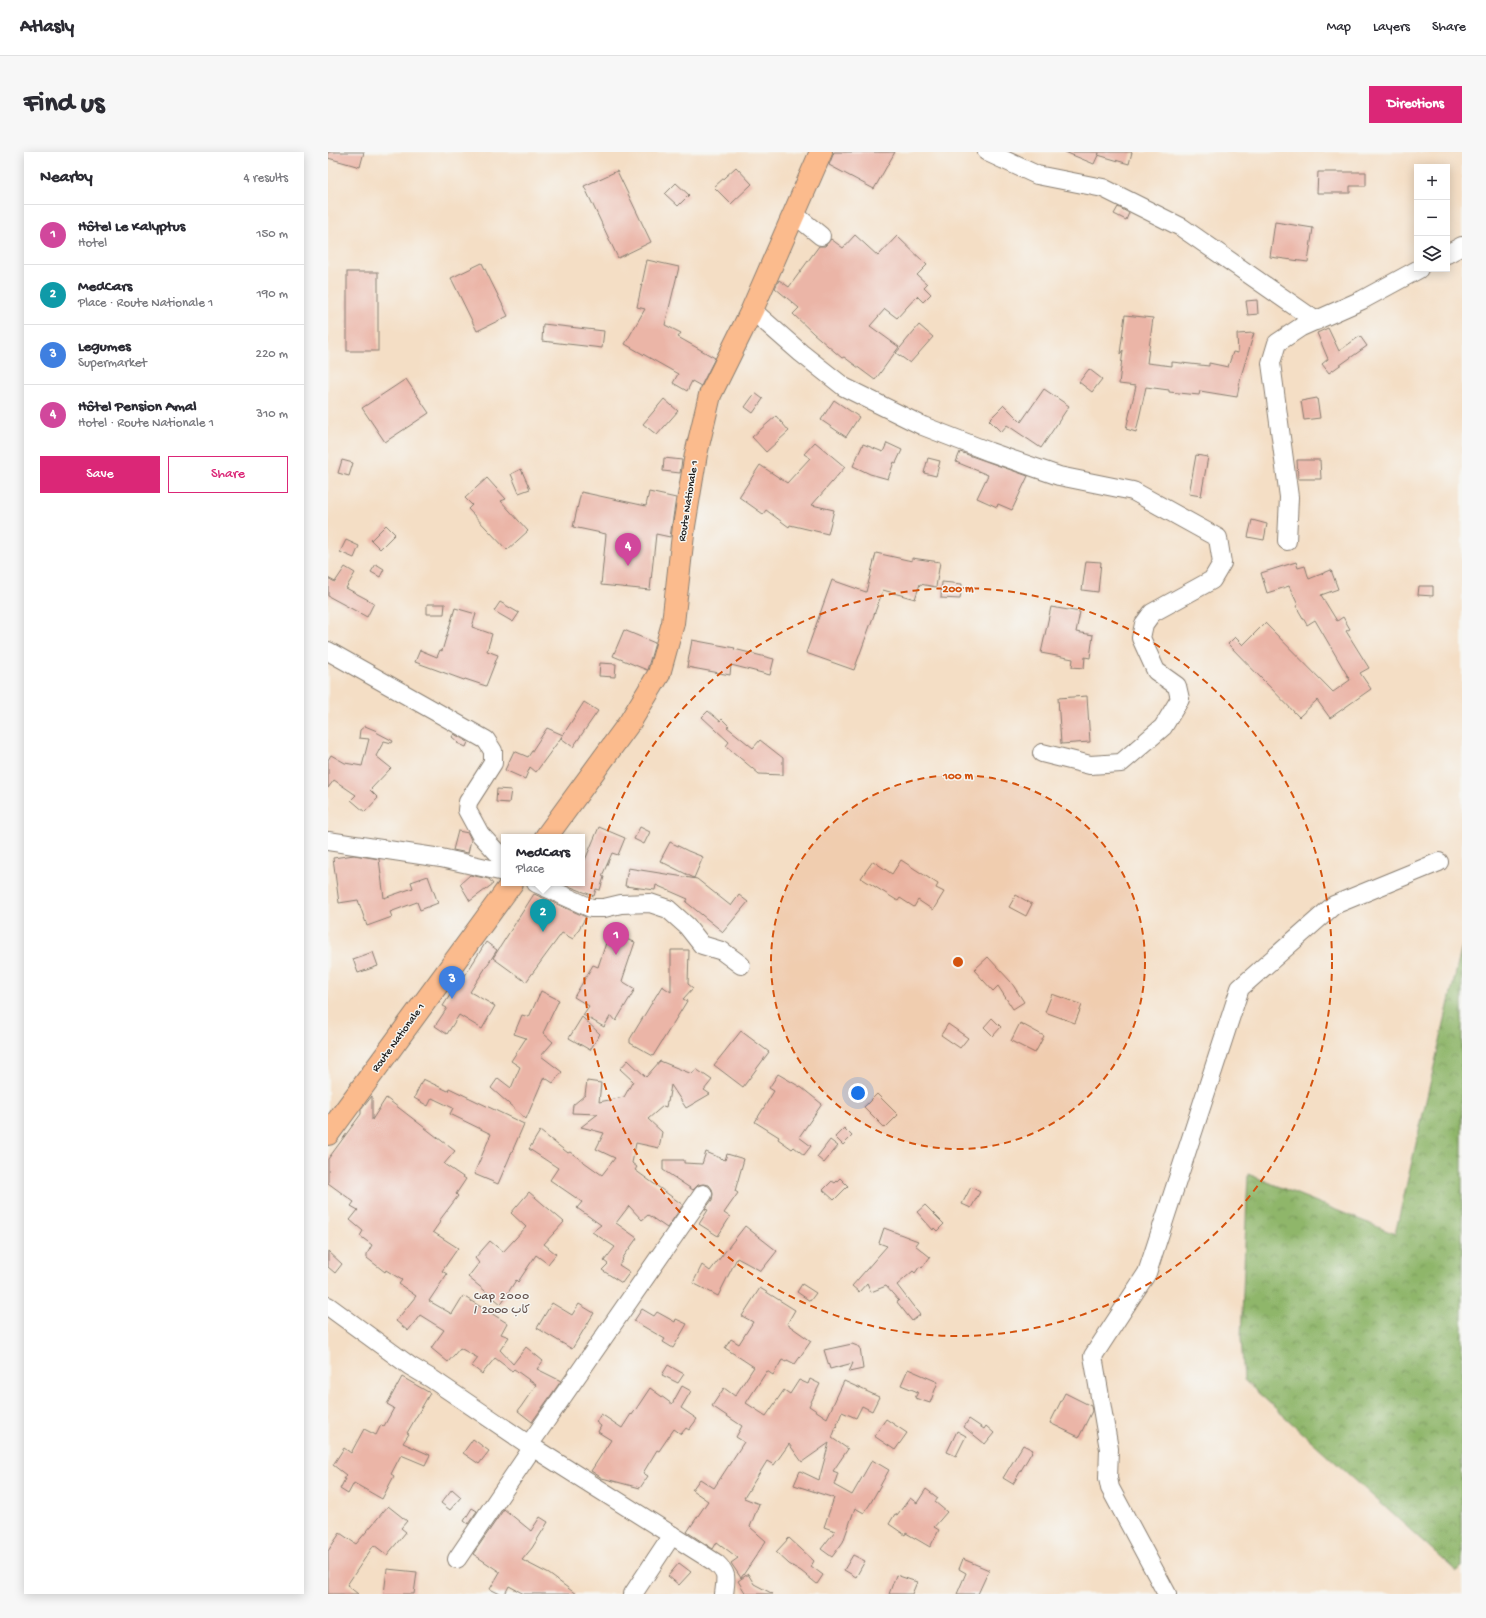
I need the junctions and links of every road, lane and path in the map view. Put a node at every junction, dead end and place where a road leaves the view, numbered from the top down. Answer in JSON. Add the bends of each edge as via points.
{"nodes":[{"id":1,"x":821,"y":152,"type":"edge"},
{"id":2,"x":987,"y":152,"type":"edge"},
{"id":3,"x":794,"y":214,"type":"junction"},
{"id":4,"x":821,"y":236,"type":"dead end"},
{"id":5,"x":1462,"y":246,"type":"edge"},
{"id":6,"x":1450,"y":252,"type":"edge"},
{"id":7,"x":1414,"y":272,"type":"edge"},
{"id":8,"x":752,"y":310,"type":"junction"},
{"id":9,"x":1316,"y":321,"type":"junction"},
{"id":10,"x":1287,"y":541,"type":"dead end"},
{"id":11,"x":328,"y":651,"type":"edge"},
{"id":12,"x":1042,"y":753,"type":"dead end"},
{"id":13,"x":548,"y":834,"type":"edge"},
{"id":14,"x":328,"y":841,"type":"edge"},
{"id":15,"x":501,"y":857,"type":"edge"},
{"id":16,"x":1439,"y":862,"type":"dead end"},
{"id":17,"x":501,"y":871,"type":"edge"},
{"id":18,"x":510,"y":886,"type":"edge"},
{"id":19,"x":543,"y":886,"type":"edge"},
{"id":20,"x":741,"y":965,"type":"dead end"},
{"id":21,"x":328,"y":1134,"type":"edge"},
{"id":22,"x":703,"y":1194,"type":"dead end"},
{"id":23,"x":328,"y":1306,"type":"edge"},
{"id":24,"x":531,"y":1446,"type":"junction"},
{"id":25,"x":672,"y":1535,"type":"junction"},
{"id":26,"x":457,"y":1559,"type":"dead end"},
{"id":27,"x":633,"y":1594,"type":"edge"},
{"id":28,"x":724,"y":1594,"type":"edge"},
{"id":29,"x":1167,"y":1594,"type":"edge"}],
"edges":[{"from":1,"to":3,"type":"main road","name":"Route Nationale 1"},
{"from":2,"to":9,"type":"street","via":[[1036,175],[1103,188],[1181,227]]},
{"from":3,"to":4,"type":"street"},
{"from":3,"to":8,"type":"main road","name":"Route Nationale 1"},
{"from":5,"to":6,"type":"street"},
{"from":7,"to":9,"type":"street"},
{"from":8,"to":12,"type":"street","via":[[844,387],[923,426],[1059,476],[1133,491],[1218,538],[1222,563],[1212,580],[1152,613],[1144,624],[1141,638],[1156,671],[1177,686],[1180,699],[1163,727],[1121,763],[1090,765]]},
{"from":8,"to":13,"type":"main road","name":"Route Nationale 1","via":[[710,395],[704,416],[684,526],[673,623],[659,674],[630,722]]},
{"from":9,"to":10,"type":"street","via":[[1277,342],[1271,363],[1289,497]]},
{"from":11,"to":15,"type":"street","via":[[486,740],[493,751],[494,763],[468,802],[466,810],[480,834]]},
{"from":14,"to":17,"type":"street","via":[[441,858]]},
{"from":16,"to":29,"type":"street","via":[[1334,905],[1240,988],[1147,1273],[1093,1356],[1109,1449],[1110,1488]]},
{"from":18,"to":21,"type":"main road","name":"Route Nationale 1"},
{"from":19,"to":20,"type":"street","via":[[591,908],[650,904],[668,909],[687,926],[702,945],[722,951]]},
{"from":22,"to":24,"type":"street"},
{"from":23,"to":24,"type":"street","via":[[410,1366]]},
{"from":24,"to":25,"type":"street"},
{"from":24,"to":26,"type":"street"},
{"from":25,"to":27,"type":"street"},
{"from":25,"to":28,"type":"street","via":[[724,1570]]}]}
